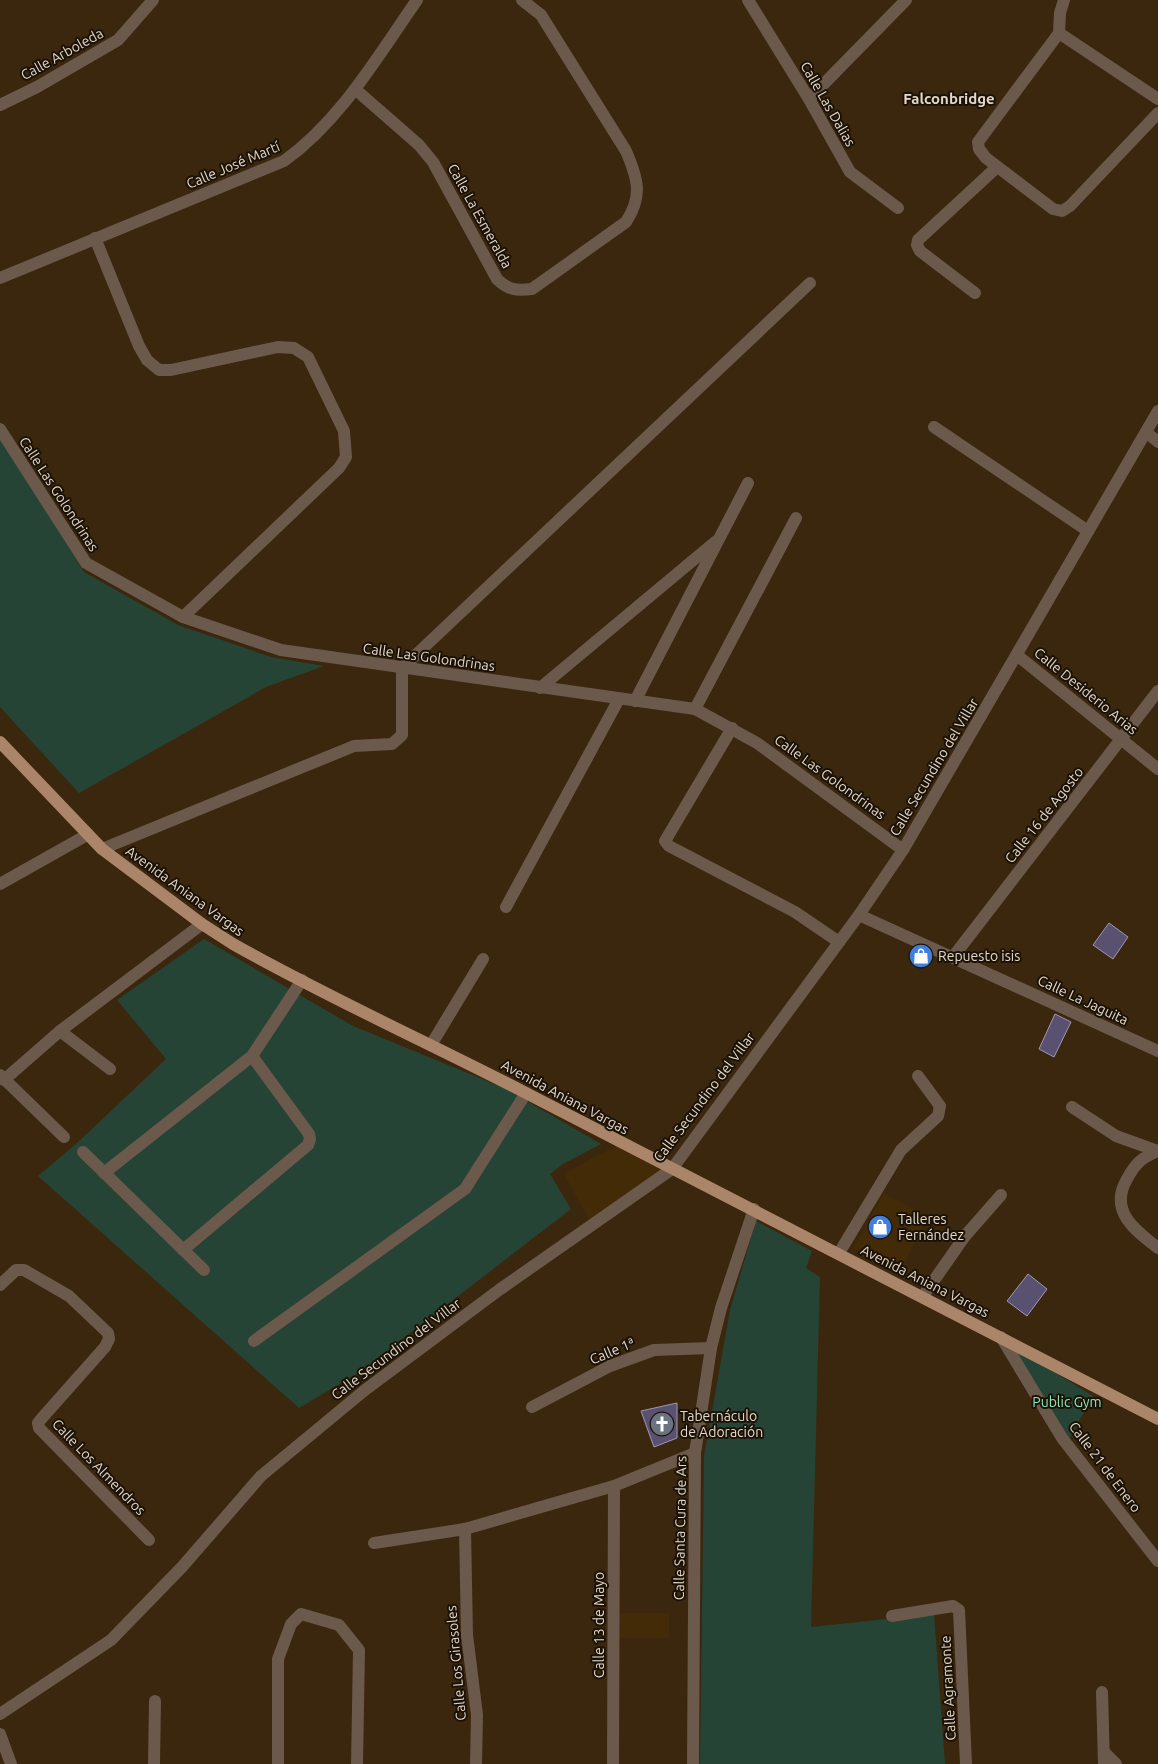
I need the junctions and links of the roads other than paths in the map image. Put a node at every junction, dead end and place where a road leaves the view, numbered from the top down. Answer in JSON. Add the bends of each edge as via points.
{"nodes":[{"id":1,"x":153,"y":0,"type":"edge"},
{"id":2,"x":417,"y":0,"type":"edge"},
{"id":3,"x":522,"y":0,"type":"edge"},
{"id":4,"x":748,"y":0,"type":"edge"},
{"id":5,"x":906,"y":0,"type":"edge"},
{"id":6,"x":1064,"y":0,"type":"edge"},
{"id":7,"x":1059,"y":33,"type":"junction"},
{"id":8,"x":355,"y":89,"type":"junction"},
{"id":9,"x":809,"y":99,"type":"junction"},
{"id":10,"x":1158,"y":99,"type":"edge"},
{"id":11,"x":0,"y":105,"type":"edge"},
{"id":12,"x":1158,"y":113,"type":"edge"},
{"id":13,"x":997,"y":167,"type":"junction"},
{"id":14,"x":898,"y":208,"type":"dead end"},
{"id":15,"x":95,"y":238,"type":"junction"},
{"id":16,"x":0,"y":278,"type":"edge"},
{"id":17,"x":810,"y":283,"type":"dead end"},
{"id":18,"x":975,"y":293,"type":"dead end"},
{"id":19,"x":1158,"y":411,"type":"edge"},
{"id":20,"x":934,"y":427,"type":"dead end"},
{"id":21,"x":0,"y":429,"type":"edge"},
{"id":22,"x":1146,"y":432,"type":"junction"},
{"id":23,"x":1158,"y":442,"type":"edge"},
{"id":24,"x":748,"y":483,"type":"dead end"},
{"id":25,"x":796,"y":518,"type":"dead end"},
{"id":26,"x":1088,"y":531,"type":"junction"},
{"id":27,"x":720,"y":538,"type":"junction"},
{"id":28,"x":183,"y":617,"type":"junction"},
{"id":29,"x":1018,"y":656,"type":"junction"},
{"id":30,"x":402,"y":668,"type":"junction"},
{"id":31,"x":540,"y":688,"type":"junction"},
{"id":32,"x":1158,"y":691,"type":"edge"},
{"id":33,"x":619,"y":699,"type":"junction"},
{"id":34,"x":636,"y":701,"type":"junction"},
{"id":35,"x":694,"y":709,"type":"junction"},
{"id":36,"x":732,"y":728,"type":"junction"},
{"id":37,"x":1122,"y":739,"type":"junction"},
{"id":38,"x":0,"y":742,"type":"edge"},
{"id":39,"x":1158,"y":769,"type":"edge"},
{"id":40,"x":88,"y":835,"type":"junction"},
{"id":41,"x":102,"y":849,"type":"junction"},
{"id":42,"x":903,"y":850,"type":"junction"},
{"id":43,"x":0,"y":884,"type":"edge"},
{"id":44,"x":506,"y":907,"type":"dead end"},
{"id":45,"x":858,"y":915,"type":"junction"},
{"id":46,"x":202,"y":924,"type":"junction"},
{"id":47,"x":839,"y":942,"type":"junction"},
{"id":48,"x":953,"y":957,"type":"junction"},
{"id":49,"x":483,"y":959,"type":"dead end"},
{"id":50,"x":302,"y":980,"type":"junction"},
{"id":51,"x":60,"y":1031,"type":"junction"},
{"id":52,"x":432,"y":1045,"type":"junction"},
{"id":53,"x":1158,"y":1051,"type":"edge"},
{"id":54,"x":252,"y":1056,"type":"junction"},
{"id":55,"x":110,"y":1069,"type":"dead end"},
{"id":56,"x":918,"y":1076,"type":"dead end"},
{"id":57,"x":2,"y":1078,"type":"edge"},
{"id":58,"x":526,"y":1093,"type":"junction"},
{"id":59,"x":1072,"y":1107,"type":"dead end"},
{"id":60,"x":64,"y":1136,"type":"dead end"},
{"id":61,"x":1158,"y":1151,"type":"edge"},
{"id":62,"x":83,"y":1152,"type":"dead end"},
{"id":63,"x":672,"y":1169,"type":"junction"},
{"id":64,"x":104,"y":1173,"type":"junction"},
{"id":65,"x":1001,"y":1195,"type":"dead end"},
{"id":66,"x":754,"y":1209,"type":"junction"},
{"id":67,"x":1158,"y":1248,"type":"edge"},
{"id":68,"x":183,"y":1250,"type":"junction"},
{"id":69,"x":839,"y":1253,"type":"junction"},
{"id":70,"x":204,"y":1270,"type":"dead end"},
{"id":71,"x":0,"y":1285,"type":"edge"},
{"id":72,"x":923,"y":1296,"type":"junction"},
{"id":73,"x":1001,"y":1337,"type":"junction"},
{"id":74,"x":254,"y":1341,"type":"dead end"},
{"id":75,"x":711,"y":1348,"type":"junction"},
{"id":76,"x":532,"y":1407,"type":"dead end"},
{"id":77,"x":1158,"y":1419,"type":"edge"},
{"id":78,"x":695,"y":1453,"type":"junction"},
{"id":79,"x":614,"y":1486,"type":"junction"},
{"id":80,"x":464,"y":1529,"type":"junction"},
{"id":81,"x":149,"y":1540,"type":"dead end"},
{"id":82,"x":374,"y":1543,"type":"dead end"},
{"id":83,"x":1158,"y":1561,"type":"edge"},
{"id":84,"x":892,"y":1616,"type":"dead end"},
{"id":85,"x":1102,"y":1692,"type":"dead end"},
{"id":86,"x":155,"y":1701,"type":"dead end"},
{"id":87,"x":0,"y":1714,"type":"edge"},
{"id":88,"x":0,"y":1734,"type":"edge"},
{"id":89,"x":1105,"y":1759,"type":"edge"},
{"id":90,"x":11,"y":1764,"type":"edge"},
{"id":91,"x":154,"y":1764,"type":"edge"},
{"id":92,"x":278,"y":1764,"type":"edge"},
{"id":93,"x":357,"y":1764,"type":"edge"},
{"id":94,"x":476,"y":1764,"type":"edge"},
{"id":95,"x":613,"y":1764,"type":"edge"},
{"id":96,"x":693,"y":1764,"type":"edge"},
{"id":97,"x":966,"y":1764,"type":"edge"},
{"id":98,"x":1116,"y":1764,"type":"edge"}],
"edges":[{"from":1,"to":11,"type":"street","name":"Calle Arboleda","via":[[118,40]]},
{"from":2,"to":8,"type":"street","name":"Calle José Martí"},
{"from":3,"to":8,"type":"street","name":"Calle La Esmeralda","via":[[541,14],[626,151],[638,190],[635,208],[626,222],[532,289],[518,291],[497,279],[433,162],[419,145]]},
{"from":4,"to":9,"type":"street","name":"Calle Las Dalias"},
{"from":5,"to":9,"type":"street"},
{"from":6,"to":7,"type":"street"},
{"from":7,"to":10,"type":"street"},
{"from":7,"to":13,"type":"street","via":[[978,142],[979,149]]},
{"from":8,"to":15,"type":"street","name":"Calle José Martí","via":[[326,126],[284,161]]},
{"from":9,"to":14,"type":"street","name":"Calle Las Dalias","via":[[850,172]]},
{"from":12,"to":13,"type":"street","via":[[1062,212],[1052,209]]},
{"from":13,"to":18,"type":"street","via":[[918,240],[917,245],[920,251]]},
{"from":15,"to":16,"type":"street","name":"Calle José Martí"},
{"from":15,"to":28,"type":"street","via":[[139,346],[147,360],[159,370],[278,347],[294,348],[308,357],[344,431],[346,457],[339,468]]},
{"from":17,"to":30,"type":"street"},
{"from":19,"to":22,"type":"street","name":"Calle Secundino del Villar"},
{"from":20,"to":26,"type":"street"},
{"from":21,"to":28,"type":"street","name":"Calle Las Golondrinas","via":[[86,563]]},
{"from":22,"to":23,"type":"street"},
{"from":22,"to":26,"type":"street","name":"Calle Secundino del Villar"},
{"from":24,"to":27,"type":"street"},
{"from":25,"to":35,"type":"street"},
{"from":26,"to":29,"type":"street","name":"Calle Secundino del Villar"},
{"from":27,"to":31,"type":"street"},
{"from":27,"to":34,"type":"street"},
{"from":28,"to":30,"type":"street","name":"Calle Las Golondrinas","via":[[281,650]]},
{"from":29,"to":37,"type":"street","name":"Calle Desiderio Arias"},
{"from":29,"to":42,"type":"street","name":"Calle Secundino del Villar"},
{"from":30,"to":31,"type":"street","name":"Calle Las Golondrinas"},
{"from":30,"to":41,"type":"street","via":[[402,735],[398,741],[354,746]]},
{"from":31,"to":33,"type":"street","name":"Calle Las Golondrinas"},
{"from":32,"to":37,"type":"street","name":"Calle 16 de Agosto"},
{"from":33,"to":34,"type":"street","name":"Calle Las Golondrinas"},
{"from":33,"to":44,"type":"street"},
{"from":34,"to":35,"type":"street","name":"Calle Las Golondrinas"},
{"from":35,"to":36,"type":"street","name":"Calle Las Golondrinas"},
{"from":36,"to":42,"type":"street","name":"Calle Las Golondrinas"},
{"from":36,"to":47,"type":"street","via":[[665,841],[796,912]]},
{"from":37,"to":39,"type":"street","name":"Calle Desiderio Arias"},
{"from":37,"to":48,"type":"street","name":"Calle 16 de Agosto"},
{"from":38,"to":40,"type":"main road","name":"Avenida Aniana Vargas"},
{"from":40,"to":41,"type":"main road","name":"Avenida Aniana Vargas"},
{"from":40,"to":43,"type":"street"},
{"from":41,"to":46,"type":"main road","name":"Avenida Aniana Vargas"},
{"from":42,"to":45,"type":"street","name":"Calle Secundino del Villar"},
{"from":45,"to":47,"type":"street","name":"Calle Secundino del Villar"},
{"from":45,"to":48,"type":"street","name":"Calle La Jaguita"},
{"from":46,"to":50,"type":"main road","name":"Avenida Aniana Vargas"},
{"from":46,"to":51,"type":"street"},
{"from":47,"to":63,"type":"street","name":"Calle Secundino del Villar"},
{"from":48,"to":53,"type":"street","name":"Calle La Jaguita"},
{"from":49,"to":52,"type":"street"},
{"from":50,"to":52,"type":"main road","name":"Avenida Aniana Vargas"},
{"from":50,"to":54,"type":"street"},
{"from":51,"to":55,"type":"street"},
{"from":51,"to":57,"type":"street"},
{"from":52,"to":58,"type":"main road","name":"Avenida Aniana Vargas"},
{"from":54,"to":64,"type":"street"},
{"from":54,"to":68,"type":"street","via":[[309,1134],[308,1146]]},
{"from":56,"to":69,"type":"street","via":[[940,1106],[938,1116],[901,1150]]},
{"from":57,"to":60,"type":"street"},
{"from":58,"to":63,"type":"main road","name":"Avenida Aniana Vargas"},
{"from":58,"to":74,"type":"street","via":[[465,1189]]},
{"from":59,"to":61,"type":"street","via":[[1116,1136]]},
{"from":61,"to":67,"type":"street","via":[[1135,1165],[1120,1191],[1119,1206],[1126,1218]]},
{"from":62,"to":64,"type":"street"},
{"from":63,"to":66,"type":"main road","name":"Avenida Aniana Vargas"},
{"from":63,"to":87,"type":"street","name":"Calle Secundino del Villar","via":[[515,1278],[365,1390],[261,1476],[182,1567],[111,1640]]},
{"from":64,"to":68,"type":"street"},
{"from":65,"to":72,"type":"street","via":[[965,1236]]},
{"from":66,"to":69,"type":"main road","name":"Avenida Aniana Vargas"},
{"from":66,"to":75,"type":"street","name":"Calle Santa Cura de Ars"},
{"from":68,"to":70,"type":"street"},
{"from":69,"to":72,"type":"main road","name":"Avenida Aniana Vargas"},
{"from":71,"to":81,"type":"street","name":"Calle Los Almendros","via":[[16,1270],[24,1270],[69,1296],[108,1333],[105,1347],[38,1423],[39,1428]]},
{"from":72,"to":73,"type":"main road","name":"Avenida Aniana Vargas"},
{"from":73,"to":77,"type":"main road","name":"Avenida Aniana Vargas"},
{"from":73,"to":83,"type":"street","name":"Calle 21 de Enero","via":[[1062,1438]]},
{"from":75,"to":76,"type":"street","name":"Calle 1ª","via":[[654,1350],[610,1366]]},
{"from":75,"to":78,"type":"street","name":"Calle Santa Cura de Ars"},
{"from":78,"to":79,"type":"street"},
{"from":78,"to":96,"type":"street","name":"Calle Santa Cura de Ars"},
{"from":79,"to":80,"type":"street"},
{"from":79,"to":95,"type":"street","name":"Calle 13 de Mayo"},
{"from":80,"to":82,"type":"street"},
{"from":80,"to":94,"type":"street","name":"Calle Los Girasoles","via":[[467,1635],[477,1715]]},
{"from":84,"to":97,"type":"street","name":"Calle Agramonte","via":[[953,1606],[959,1610]]},
{"from":85,"to":89,"type":"street"},
{"from":86,"to":91,"type":"street"},
{"from":88,"to":90,"type":"street"},
{"from":89,"to":98,"type":"street"},
{"from":92,"to":93,"type":"street","via":[[278,1659],[291,1624],[301,1614],[339,1625],[359,1650]]}]}
